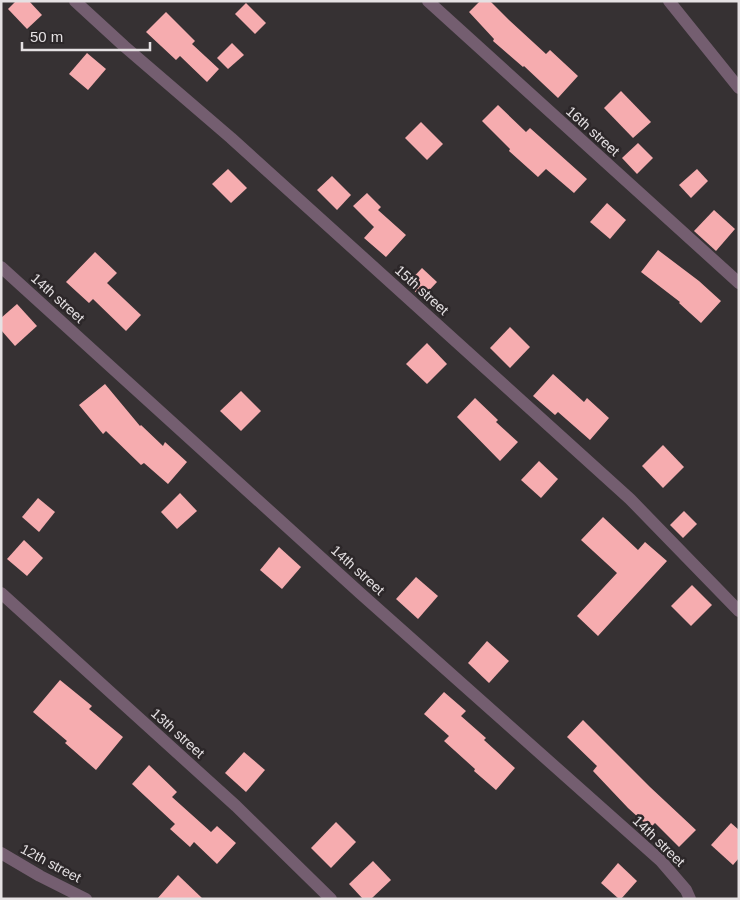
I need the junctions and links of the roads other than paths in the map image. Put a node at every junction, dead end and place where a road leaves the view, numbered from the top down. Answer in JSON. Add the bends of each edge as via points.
{"nodes":[{"id":1,"x":75,"y":1,"type":"edge"},
{"id":2,"x":428,"y":1,"type":"edge"},
{"id":3,"x":669,"y":1,"type":"edge"},
{"id":4,"x":739,"y":88,"type":"edge"},
{"id":5,"x":1,"y":267,"type":"edge"},
{"id":6,"x":739,"y":283,"type":"edge"},
{"id":7,"x":1,"y":594,"type":"edge"},
{"id":8,"x":739,"y":611,"type":"edge"},
{"id":9,"x":1,"y":853,"type":"edge"},
{"id":10,"x":86,"y":899,"type":"edge"},
{"id":11,"x":331,"y":899,"type":"edge"},
{"id":12,"x":690,"y":899,"type":"edge"}],
"edges":[{"from":1,"to":8,"type":"street","name":"15th street","via":[[630,499]]},
{"from":2,"to":6,"type":"street","name":"16th street"},
{"from":3,"to":4,"type":"street"},
{"from":5,"to":12,"type":"street","name":"14th street","via":[[661,861]]},
{"from":7,"to":11,"type":"street","name":"13th street","via":[[236,806]]},
{"from":9,"to":10,"type":"street","name":"12th street"}]}
